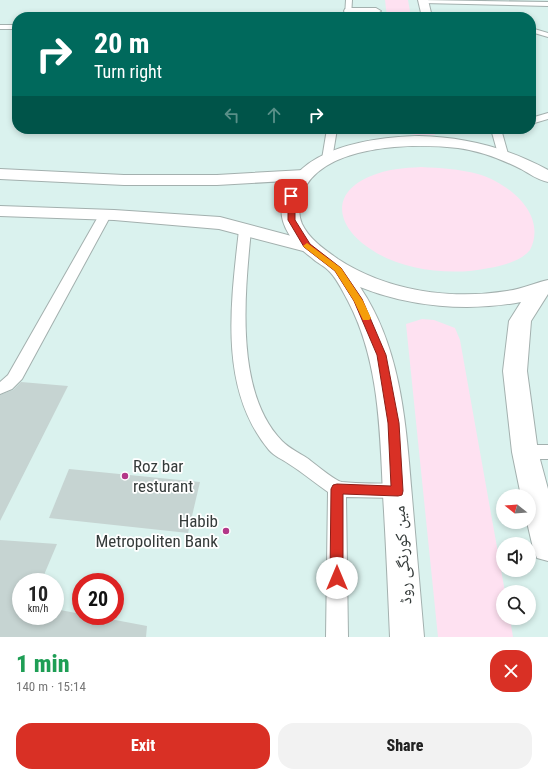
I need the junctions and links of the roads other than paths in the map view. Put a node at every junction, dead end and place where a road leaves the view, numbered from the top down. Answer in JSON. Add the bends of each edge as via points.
{"nodes":[{"id":1,"x":375,"y":0,"type":"edge"},
{"id":2,"x":423,"y":0,"type":"edge"},
{"id":3,"x":446,"y":1,"type":"edge"},
{"id":4,"x":548,"y":4,"type":"edge"},
{"id":5,"x":348,"y":9,"type":"edge"},
{"id":6,"x":365,"y":12,"type":"edge"},
{"id":7,"x":376,"y":12,"type":"edge"},
{"id":8,"x":426,"y":12,"type":"edge"},
{"id":9,"x":450,"y":12,"type":"edge"},
{"id":10,"x":0,"y":27,"type":"edge"},
{"id":11,"x":12,"y":27,"type":"edge"},
{"id":12,"x":536,"y":31,"type":"edge"},
{"id":13,"x":548,"y":35,"type":"edge"},
{"id":14,"x":548,"y":116,"type":"edge"},
{"id":15,"x":536,"y":119,"type":"edge"},
{"id":16,"x":331,"y":134,"type":"edge"},
{"id":17,"x":364,"y":134,"type":"edge"},
{"id":18,"x":470,"y":134,"type":"edge"},
{"id":19,"x":497,"y":134,"type":"edge"},
{"id":20,"x":357,"y":148,"type":"junction"},
{"id":21,"x":503,"y":154,"type":"junction"},
{"id":22,"x":327,"y":158,"type":"junction"},
{"id":23,"x":543,"y":172,"type":"edge"},
{"id":24,"x":0,"y":174,"type":"edge"},
{"id":25,"x":304,"y":175,"type":"junction"},
{"id":26,"x":0,"y":211,"type":"edge"},
{"id":27,"x":105,"y":215,"type":"junction"},
{"id":28,"x":245,"y":230,"type":"junction"},
{"id":29,"x":307,"y":246,"type":"junction"},
{"id":30,"x":338,"y":270,"type":"junction"},
{"id":31,"x":543,"y":289,"type":"edge"},
{"id":32,"x":0,"y":388,"type":"edge"},
{"id":33,"x":537,"y":452,"type":"edge"},
{"id":34,"x":337,"y":489,"type":"junction"},
{"id":35,"x":398,"y":491,"type":"junction"},
{"id":36,"x":548,"y":548,"type":"edge"},
{"id":37,"x":337,"y":637,"type":"edge"},
{"id":38,"x":407,"y":637,"type":"edge"}],
"edges":[{"from":1,"to":7,"type":"main road"},
{"from":2,"to":3,"type":"lane"},
{"from":2,"to":8,"type":"main road"},
{"from":3,"to":4,"type":"lane"},
{"from":3,"to":9,"type":"lane"},
{"from":5,"to":6,"type":"main road"},
{"from":10,"to":11,"type":"lane"},
{"from":12,"to":13,"type":"lane"},
{"from":14,"to":15,"type":"lane"},
{"from":16,"to":22,"type":"lane"},
{"from":17,"to":20,"type":"main road"},
{"from":18,"to":21,"type":"main road"},
{"from":19,"to":21,"type":"lane"},
{"from":20,"to":21,"type":"main road","via":[[391,142],[428,141],[466,145]]},
{"from":20,"to":22,"type":"main road"},
{"from":21,"to":23,"type":"main road"},
{"from":22,"to":25,"type":"main road"},
{"from":24,"to":25,"type":"main road","via":[[124,180],[217,180]]},
{"from":25,"to":29,"type":"main road","via":[[291,196],[291,220]]},
{"from":26,"to":27,"type":"main road"},
{"from":27,"to":28,"type":"main road","via":[[220,223]]},
{"from":27,"to":32,"type":"lane","via":[[14,379]]},
{"from":28,"to":29,"type":"main road"},
{"from":28,"to":34,"type":"lane","via":[[239,342],[247,394],[259,422],[275,446]]},
{"from":29,"to":30,"type":"main road"},
{"from":30,"to":31,"type":"main road","via":[[382,289],[435,300],[490,301]]},
{"from":30,"to":35,"type":"main road","name":"مین کورنگی روڈ","via":[[359,301],[381,355],[393,423]]},
{"from":31,"to":33,"type":"main road","via":[[520,321],[515,371]]},
{"from":33,"to":36,"type":"main road"},
{"from":34,"to":35,"type":"lane"},
{"from":34,"to":37,"type":"lane"},
{"from":35,"to":38,"type":"main road","name":"مین کورنگی روڈ"}]}
